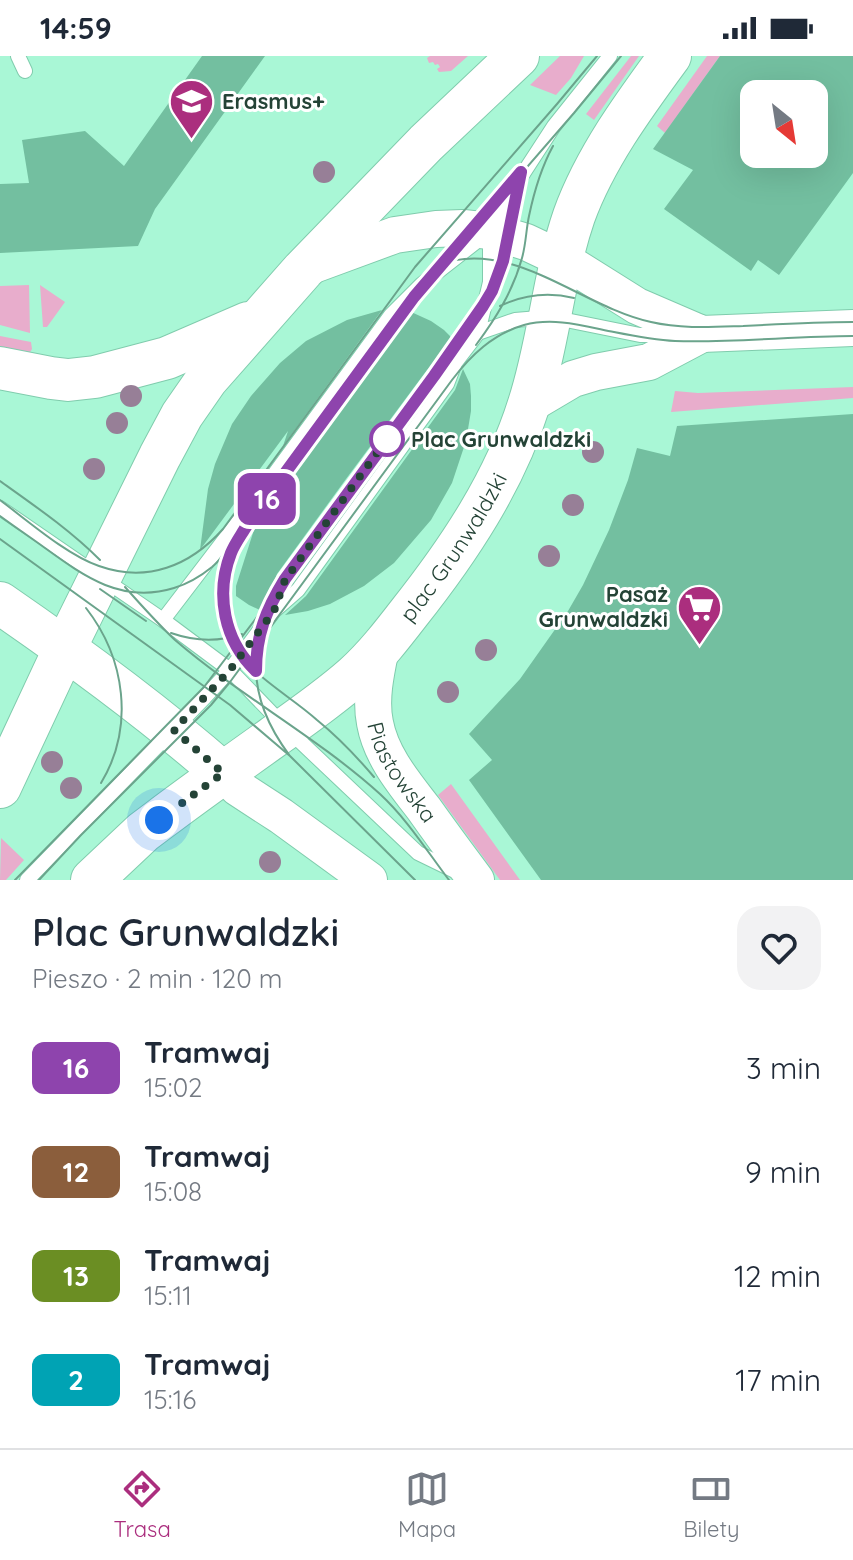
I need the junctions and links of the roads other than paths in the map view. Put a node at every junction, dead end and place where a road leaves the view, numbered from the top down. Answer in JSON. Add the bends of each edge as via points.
{"nodes":[{"id":1,"x":18,"y":56,"type":"edge"},
{"id":2,"x":518,"y":56,"type":"edge"},
{"id":3,"x":610,"y":56,"type":"edge"},
{"id":4,"x":670,"y":56,"type":"edge"},
{"id":5,"x":25,"y":71,"type":"dead end"},
{"id":6,"x":490,"y":231,"type":"junction"},
{"id":7,"x":562,"y":259,"type":"junction"},
{"id":8,"x":303,"y":270,"type":"junction"},
{"id":9,"x":551,"y":317,"type":"junction"},
{"id":10,"x":260,"y":318,"type":"junction"},
{"id":11,"x":853,"y":328,"type":"edge"},
{"id":12,"x":478,"y":333,"type":"junction"},
{"id":13,"x":702,"y":334,"type":"junction"},
{"id":14,"x":0,"y":368,"type":"edge"},
{"id":15,"x":529,"y":405,"type":"junction"},
{"id":16,"x":0,"y":508,"type":"edge"},
{"id":17,"x":100,"y":576,"type":"junction"},
{"id":18,"x":0,"y":603,"type":"edge"},
{"id":19,"x":163,"y":620,"type":"junction"},
{"id":20,"x":65,"y":648,"type":"junction"},
{"id":21,"x":381,"y":648,"type":"junction"},
{"id":22,"x":230,"y":670,"type":"junction"},
{"id":23,"x":286,"y":728,"type":"junction"},
{"id":24,"x":174,"y":730,"type":"junction"},
{"id":25,"x":223,"y":773,"type":"junction"},
{"id":26,"x":0,"y":787,"type":"edge"},
{"id":27,"x":27,"y":880,"type":"edge"},
{"id":28,"x":92,"y":880,"type":"edge"},
{"id":29,"x":369,"y":880,"type":"edge"},
{"id":30,"x":474,"y":880,"type":"edge"}],
"edges":[{"from":1,"to":5,"type":"lane"},
{"from":2,"to":8,"type":"main road"},
{"from":3,"to":6,"type":"lane","via":[[554,126]]},
{"from":4,"to":7,"type":"main road","name":"plac Grunwaldzki","via":[[603,155],[577,208]]},
{"from":6,"to":7,"type":"street"},
{"from":6,"to":8,"type":"street","via":[[436,229],[395,235]]},
{"from":6,"to":12,"type":"lane","via":[[490,282]]},
{"from":6,"to":19,"type":"lane","via":[[391,315]]},
{"from":7,"to":9,"type":"main road","name":"plac Grunwaldzki"},
{"from":7,"to":13,"type":"street","via":[[637,306]]},
{"from":8,"to":10,"type":"main road"},
{"from":9,"to":12,"type":"lane","via":[[515,320]]},
{"from":9,"to":13,"type":"lane","via":[[640,335]]},
{"from":9,"to":15,"type":"main road","name":"plac Grunwaldzki"},
{"from":10,"to":14,"type":"main road","via":[[167,358],[95,377],[68,380]]},
{"from":10,"to":17,"type":"main road","via":[[182,415]]},
{"from":11,"to":13,"type":"street"},
{"from":12,"to":22,"type":"lane","via":[[298,590],[274,611]]},
{"from":13,"to":15,"type":"street","via":[[649,362],[573,379]]},
{"from":15,"to":21,"type":"main road","name":"plac Grunwaldzki","via":[[480,513]]},
{"from":16,"to":17,"type":"lane"},
{"from":17,"to":19,"type":"lane"},
{"from":17,"to":20,"type":"main road"},
{"from":18,"to":20,"type":"main road"},
{"from":19,"to":22,"type":"lane"},
{"from":20,"to":24,"type":"main road"},
{"from":20,"to":26,"type":"main road"},
{"from":21,"to":23,"type":"main road","name":"plac Grunwaldzki","via":[[354,676]]},
{"from":21,"to":30,"type":"street","name":"Piastowska","via":[[374,711],[384,751]]},
{"from":22,"to":23,"type":"lane"},
{"from":22,"to":24,"type":"lane"},
{"from":23,"to":25,"type":"main road","name":"plac Grunwaldzki"},
{"from":23,"to":30,"type":"lane","via":[[418,853]]},
{"from":24,"to":25,"type":"main road"},
{"from":24,"to":27,"type":"lane"},
{"from":25,"to":28,"type":"main road","name":"plac Grunwaldzki","via":[[143,832]]},
{"from":25,"to":29,"type":"street"}]}
